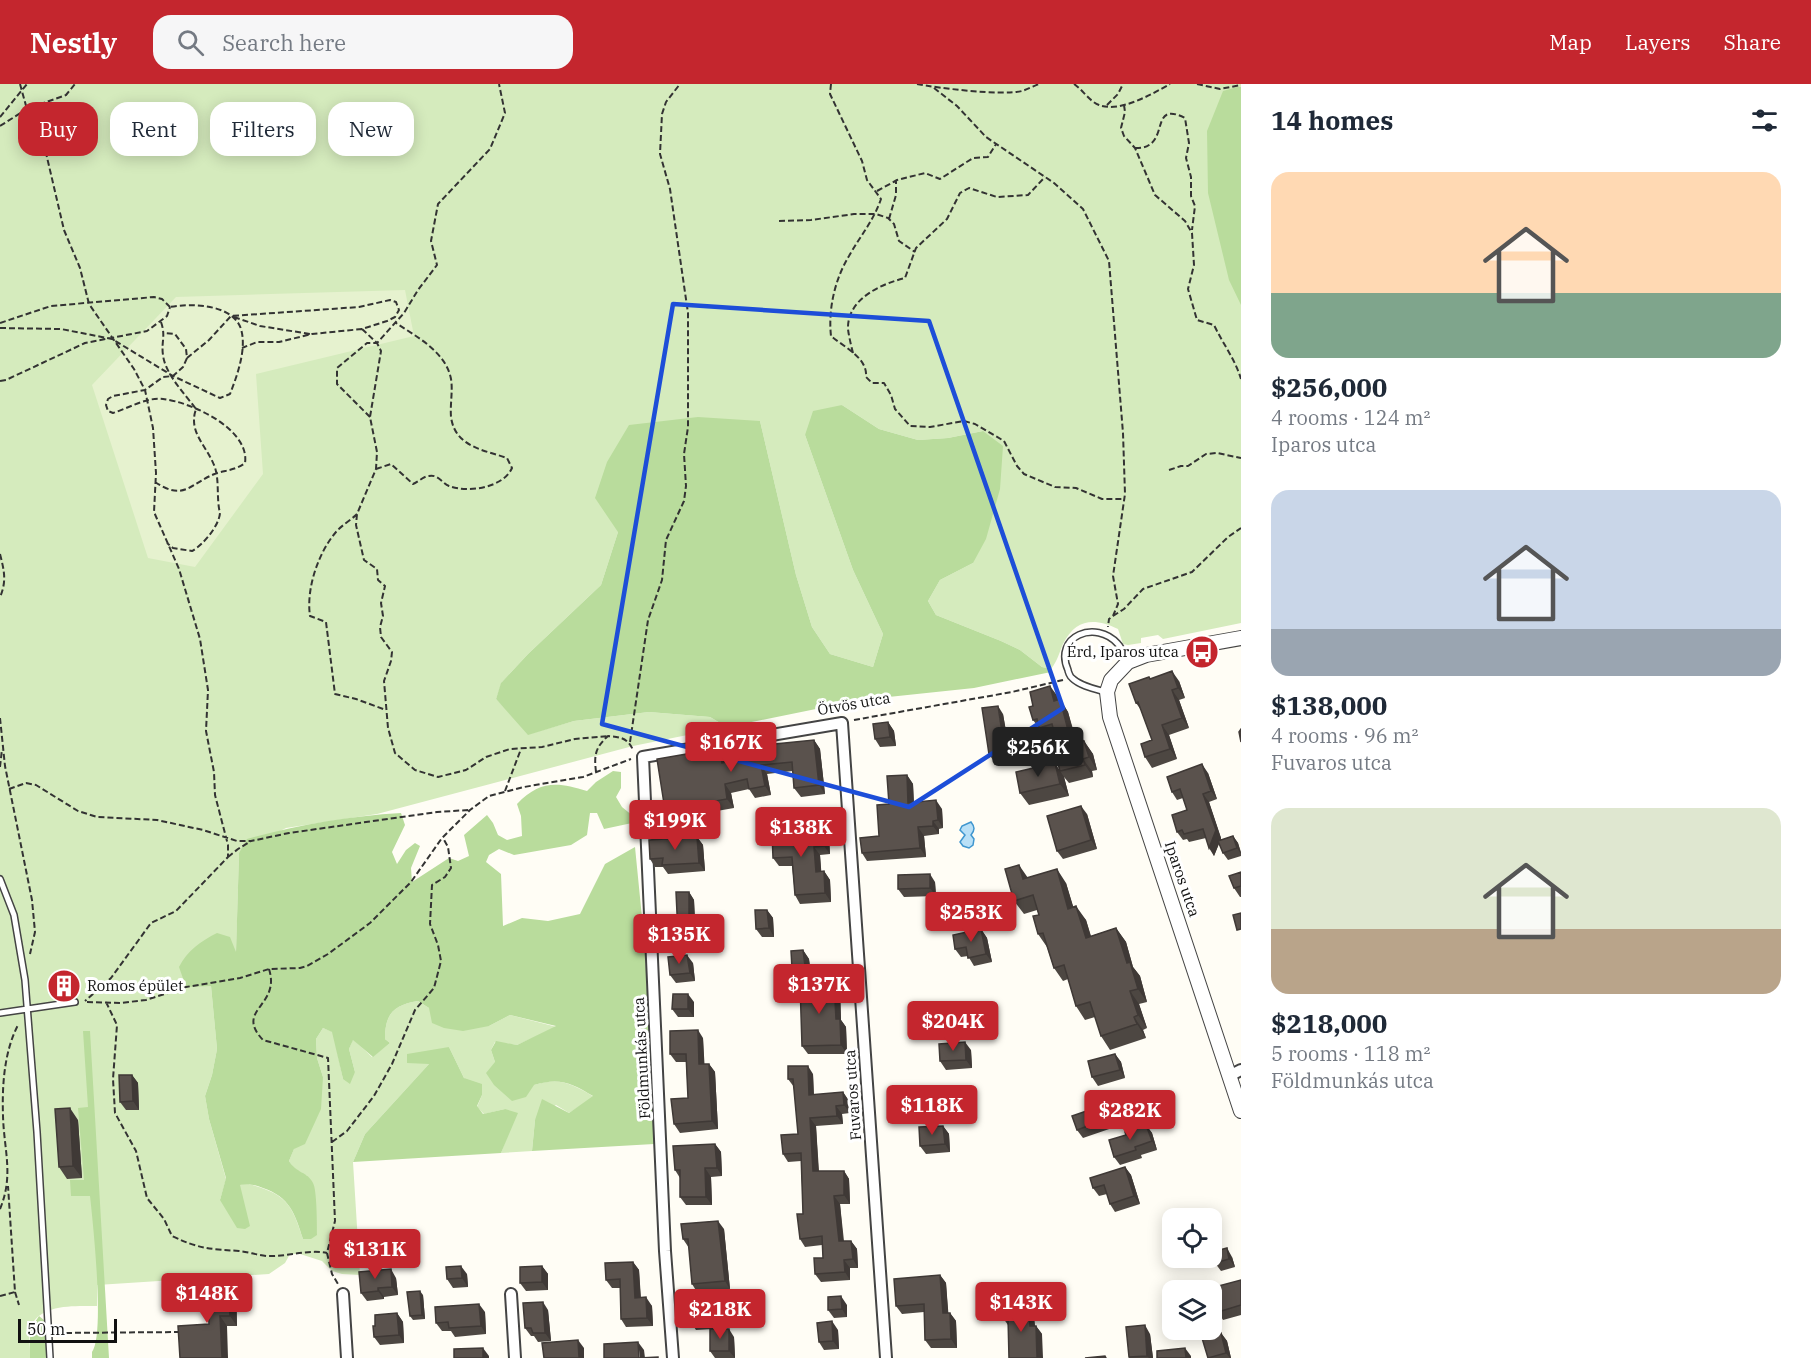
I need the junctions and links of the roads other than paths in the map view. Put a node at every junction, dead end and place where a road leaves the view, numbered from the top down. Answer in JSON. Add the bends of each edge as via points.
{"nodes":[{"id":1,"x":1241,"y":638,"type":"edge"},
{"id":2,"x":1128,"y":662,"type":"junction"},
{"id":3,"x":1107,"y":692,"type":"junction"},
{"id":4,"x":842,"y":723,"type":"joint"},
{"id":5,"x":643,"y":757,"type":"joint"},
{"id":6,"x":0,"y":879,"type":"edge"},
{"id":7,"x":75,"y":1002,"type":"dead end"},
{"id":8,"x":26,"y":1009,"type":"junction"},
{"id":9,"x":0,"y":1013,"type":"edge"},
{"id":10,"x":1235,"y":1073,"type":"edge"},
{"id":11,"x":1241,"y":1112,"type":"edge"},
{"id":12,"x":343,"y":1294,"type":"road end"},
{"id":13,"x":511,"y":1294,"type":"dead end"},
{"id":14,"x":50,"y":1358,"type":"edge"},
{"id":15,"x":347,"y":1358,"type":"edge"},
{"id":16,"x":515,"y":1358,"type":"edge"},
{"id":17,"x":673,"y":1358,"type":"edge"},
{"id":18,"x":886,"y":1358,"type":"edge"}],
"edges":[{"from":1,"to":2,"type":"street","via":[[1146,655]]},
{"from":2,"to":3,"type":"street","via":[[1111,680]]},
{"from":2,"to":3,"type":"lane","via":[[1118,644],[1107,636],[1081,632],[1072,638],[1065,664],[1071,678]]},
{"from":3,"to":10,"type":"street","name":"Iparos utca","via":[[1110,717]]},
{"from":4,"to":5,"type":"street","name":"Ötvös utca"},
{"from":4,"to":18,"type":"street","name":"Fuvaros utca"},
{"from":5,"to":17,"type":"street","name":"Földmunkás utca"},
{"from":6,"to":8,"type":"lane","via":[[14,915],[26,980]]},
{"from":7,"to":8,"type":"lane"},
{"from":8,"to":9,"type":"lane"},
{"from":8,"to":14,"type":"lane"},
{"from":10,"to":11,"type":"street","name":"Iparos utca"},
{"from":12,"to":15,"type":"street"},
{"from":13,"to":16,"type":"street"}]}
